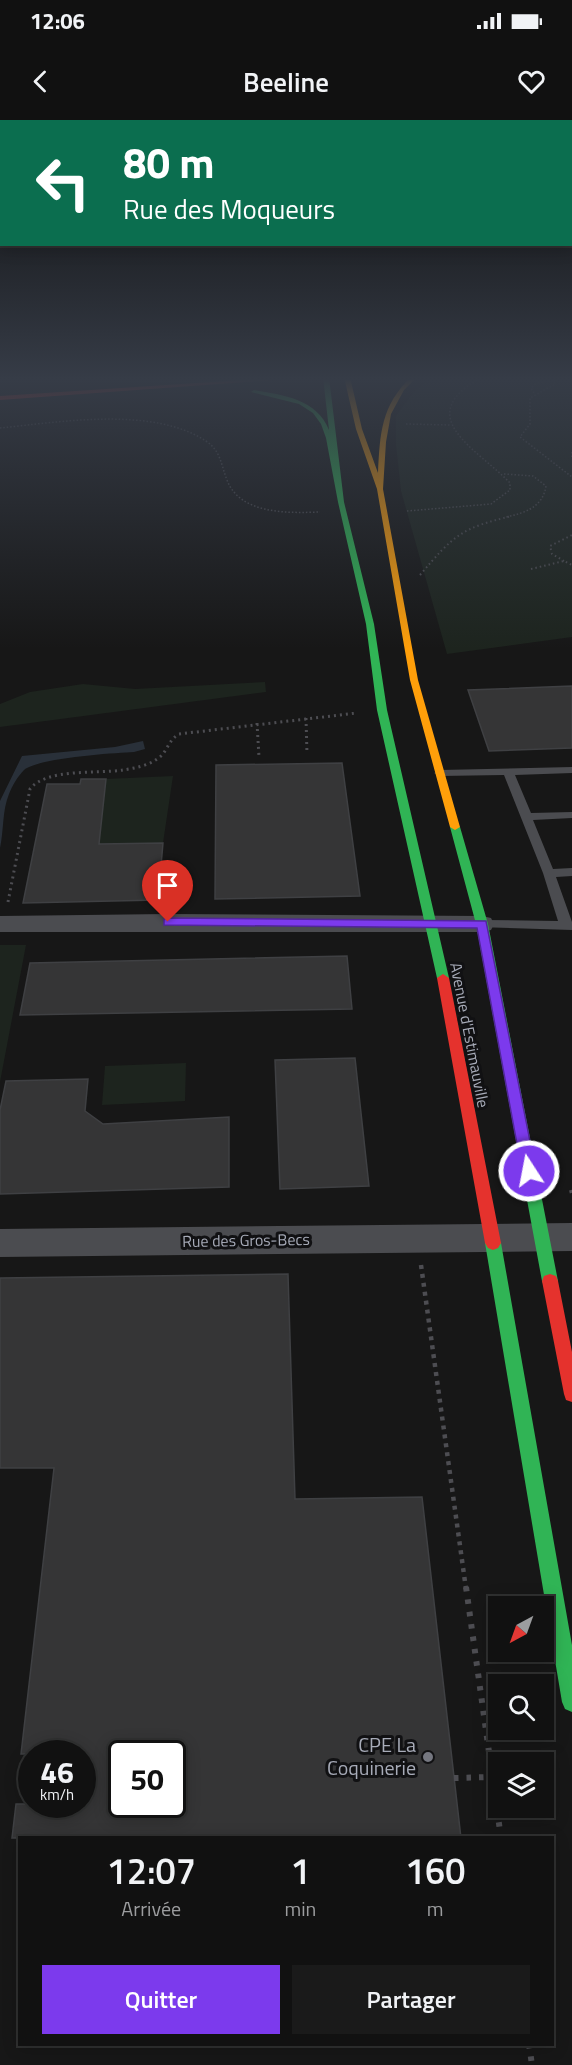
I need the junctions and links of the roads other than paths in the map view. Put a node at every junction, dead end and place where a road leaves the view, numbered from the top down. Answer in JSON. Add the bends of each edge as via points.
{"nodes":[{"id":1,"x":333,"y":468,"type":"edge"},
{"id":2,"x":337,"y":468,"type":"edge"},
{"id":3,"x":372,"y":468,"type":"edge"},
{"id":4,"x":383,"y":468,"type":"edge"},
{"id":5,"x":380,"y":489,"type":"junction"},
{"id":6,"x":341,"y":502,"type":"junction"},
{"id":7,"x":572,"y":770,"type":"edge"},
{"id":8,"x":508,"y":772,"type":"junction"},
{"id":9,"x":440,"y":773,"type":"junction"},
{"id":10,"x":572,"y":815,"type":"edge"},
{"id":11,"x":525,"y":817,"type":"junction"},
{"id":12,"x":572,"y":872,"type":"edge"},
{"id":13,"x":549,"y":873,"type":"junction"},
{"id":14,"x":3,"y":918,"type":"edge"},
{"id":15,"x":432,"y":922,"type":"junction"},
{"id":16,"x":482,"y":924,"type":"junction"},
{"id":17,"x":569,"y":926,"type":"edge"},
{"id":18,"x":492,"y":1238,"type":"junction"},
{"id":19,"x":557,"y":1238,"type":"edge"},
{"id":20,"x":0,"y":1243,"type":"edge"},
{"id":21,"x":572,"y":1394,"type":"edge"},
{"id":22,"x":572,"y":1702,"type":"edge"}],
"edges":[{"from":1,"to":6,"type":"main road"},
{"from":2,"to":6,"type":"main road","name":"Avenue d'Estimauville"},
{"from":3,"to":5,"type":"main road","name":"Avenue d'Estimauville"},
{"from":4,"to":5,"type":"main road"},
{"from":5,"to":9,"type":"main road","name":"Avenue d'Estimauville","via":[[414,680]]},
{"from":6,"to":15,"type":"main road","name":"Avenue d'Estimauville","via":[[370,624],[382,710]]},
{"from":7,"to":8,"type":"lane"},
{"from":8,"to":9,"type":"lane"},
{"from":8,"to":11,"type":"lane"},
{"from":9,"to":16,"type":"main road","name":"Avenue d'Estimauville"},
{"from":10,"to":11,"type":"lane"},
{"from":11,"to":13,"type":"lane"},
{"from":12,"to":13,"type":"lane"},
{"from":13,"to":17,"type":"lane"},
{"from":14,"to":15,"type":"street"},
{"from":15,"to":16,"type":"street"},
{"from":15,"to":18,"type":"main road","name":"Avenue d'Estimauville"},
{"from":16,"to":17,"type":"lane"},
{"from":16,"to":19,"type":"main road","name":"Avenue d'Estimauville"},
{"from":18,"to":19,"type":"street","name":"Rue des Gros-Becs"},
{"from":18,"to":20,"type":"street","name":"Rue des Gros-Becs"},
{"from":18,"to":22,"type":"main road","name":"Avenue d'Estimauville"},
{"from":19,"to":21,"type":"main road","name":"Avenue d'Estimauville"}]}
